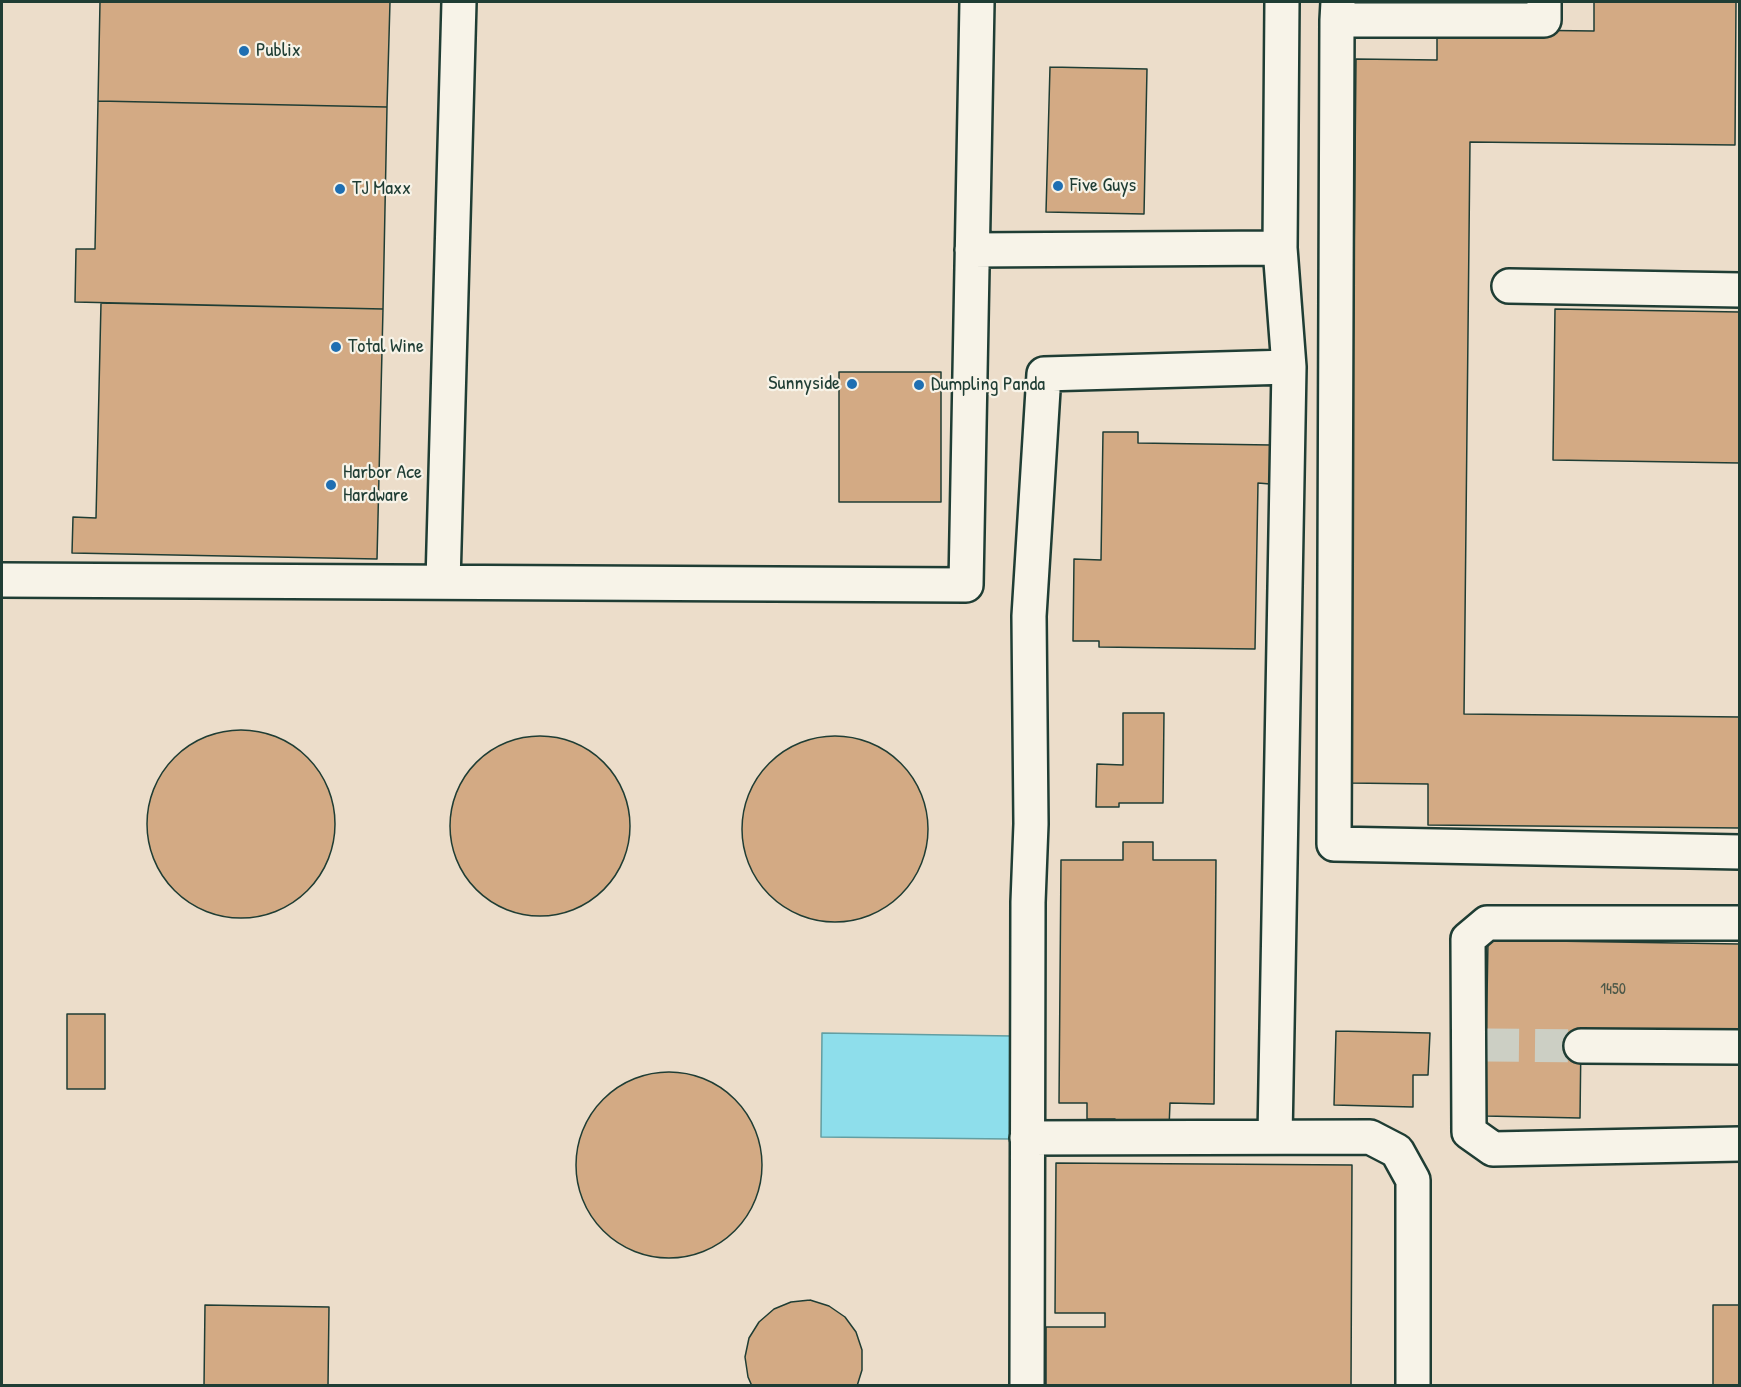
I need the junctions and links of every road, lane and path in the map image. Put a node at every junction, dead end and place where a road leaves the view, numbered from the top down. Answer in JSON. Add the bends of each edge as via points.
{"nodes":[{"id":1,"x":459,"y":2,"type":"edge"},
{"id":2,"x":977,"y":2,"type":"edge"},
{"id":3,"x":1282,"y":2,"type":"edge"},
{"id":4,"x":1544,"y":2,"type":"edge"},
{"id":5,"x":1337,"y":11,"type":"edge"},
{"id":6,"x":1280,"y":248,"type":"junction"},
{"id":7,"x":972,"y":250,"type":"junction"},
{"id":8,"x":1509,"y":286,"type":"dead end"},
{"id":9,"x":1740,"y":290,"type":"edge"},
{"id":10,"x":1290,"y":367,"type":"junction"},
{"id":11,"x":2,"y":580,"type":"edge"},
{"id":12,"x":443,"y":582,"type":"junction"},
{"id":13,"x":1740,"y":852,"type":"edge"},
{"id":14,"x":1740,"y":923,"type":"edge"},
{"id":15,"x":1581,"y":1046,"type":"tunnel mouth"},
{"id":16,"x":1740,"y":1047,"type":"edge"},
{"id":17,"x":1275,"y":1137,"type":"junction"},
{"id":18,"x":1027,"y":1138,"type":"junction"},
{"id":19,"x":1740,"y":1144,"type":"edge"},
{"id":20,"x":1027,"y":1386,"type":"edge"},
{"id":21,"x":1413,"y":1386,"type":"edge"}],
"edges":[{"from":1,"to":12,"type":"lane"},
{"from":2,"to":7,"type":"lane"},
{"from":3,"to":6,"type":"lane"},
{"from":4,"to":5,"type":"lane","via":[[1544,20]]},
{"from":5,"to":13,"type":"lane","via":[[1334,843]]},
{"from":6,"to":7,"type":"lane"},
{"from":6,"to":10,"type":"lane"},
{"from":7,"to":12,"type":"lane","via":[[966,585]]},
{"from":8,"to":9,"type":"lane"},
{"from":10,"to":17,"type":"lane"},
{"from":10,"to":18,"type":"lane","via":[[1044,374],[1029,616]]},
{"from":11,"to":12,"type":"lane"},
{"from":14,"to":19,"type":"lane","via":[[1487,923],[1468,939],[1478,1045],[1469,1132],[1493,1149]]},
{"from":15,"to":16,"type":"lane"},
{"from":17,"to":18,"type":"lane"},
{"from":17,"to":21,"type":"lane","via":[[1370,1137],[1397,1151],[1413,1180]]},
{"from":18,"to":20,"type":"lane"}]}
